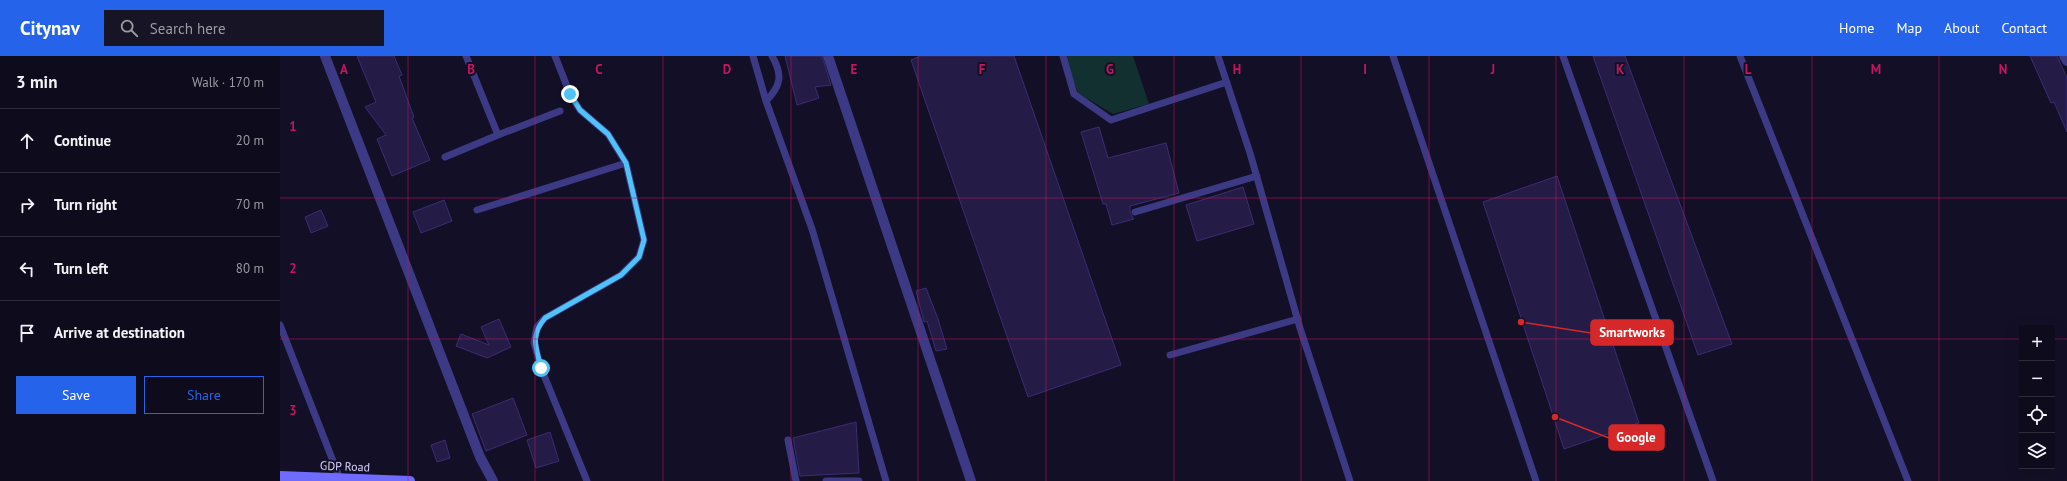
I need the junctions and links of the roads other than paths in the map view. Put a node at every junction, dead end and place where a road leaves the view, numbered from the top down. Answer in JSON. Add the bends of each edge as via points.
{"nodes":[{"id":1,"x":325,"y":56,"type":"edge"},
{"id":2,"x":466,"y":56,"type":"edge"},
{"id":3,"x":554,"y":56,"type":"edge"},
{"id":4,"x":753,"y":56,"type":"edge"},
{"id":5,"x":772,"y":56,"type":"edge"},
{"id":6,"x":828,"y":56,"type":"edge"},
{"id":7,"x":1063,"y":56,"type":"edge"},
{"id":8,"x":1218,"y":56,"type":"edge"},
{"id":9,"x":1393,"y":56,"type":"edge"},
{"id":10,"x":1563,"y":56,"type":"edge"},
{"id":11,"x":1740,"y":56,"type":"edge"},
{"id":12,"x":2064,"y":56,"type":"edge"},
{"id":13,"x":2067,"y":61,"type":"edge"},
{"id":14,"x":1227,"y":82,"type":"junction"},
{"id":15,"x":766,"y":101,"type":"junction"},
{"id":16,"x":560,"y":111,"type":"dead end"},
{"id":17,"x":498,"y":135,"type":"junction"},
{"id":18,"x":445,"y":157,"type":"dead end"},
{"id":19,"x":626,"y":163,"type":"junction"},
{"id":20,"x":1257,"y":176,"type":"junction"},
{"id":21,"x":477,"y":210,"type":"dead end"},
{"id":22,"x":1135,"y":212,"type":"dead end"},
{"id":23,"x":1298,"y":319,"type":"junction"},
{"id":24,"x":280,"y":325,"type":"edge"},
{"id":25,"x":1170,"y":355,"type":"dead end"},
{"id":26,"x":788,"y":440,"type":"dead end"},
{"id":27,"x":280,"y":476,"type":"edge"},
{"id":28,"x":340,"y":480,"type":"junction"},
{"id":29,"x":410,"y":481,"type":"edge"},
{"id":30,"x":493,"y":481,"type":"edge"},
{"id":31,"x":587,"y":481,"type":"edge"},
{"id":32,"x":796,"y":481,"type":"edge"},
{"id":33,"x":826,"y":481,"type":"edge"},
{"id":34,"x":859,"y":481,"type":"edge"},
{"id":35,"x":886,"y":481,"type":"edge"},
{"id":36,"x":971,"y":481,"type":"edge"},
{"id":37,"x":1350,"y":481,"type":"edge"},
{"id":38,"x":1536,"y":481,"type":"edge"},
{"id":39,"x":1713,"y":481,"type":"edge"},
{"id":40,"x":1908,"y":481,"type":"edge"}],
"edges":[{"from":1,"to":30,"type":"street","via":[[480,457]]},
{"from":2,"to":17,"type":"lane"},
{"from":3,"to":19,"type":"lane","via":[[570,94],[580,110],[608,134]]},
{"from":4,"to":15,"type":"lane"},
{"from":5,"to":15,"type":"lane","via":[[780,77],[774,92]]},
{"from":6,"to":36,"type":"street"},
{"from":7,"to":14,"type":"lane","via":[[1074,94],[1111,120]]},
{"from":8,"to":14,"type":"lane"},
{"from":9,"to":38,"type":"lane"},
{"from":10,"to":39,"type":"lane"},
{"from":11,"to":40,"type":"lane"},
{"from":12,"to":13,"type":"street"},
{"from":14,"to":20,"type":"lane"},
{"from":15,"to":35,"type":"lane","via":[[812,229]]},
{"from":16,"to":17,"type":"lane"},
{"from":17,"to":18,"type":"lane"},
{"from":19,"to":21,"type":"lane"},
{"from":19,"to":31,"type":"lane","via":[[644,240],[639,257],[621,275],[545,318],[537,327],[534,342],[541,368]]},
{"from":20,"to":22,"type":"lane"},
{"from":20,"to":23,"type":"lane"},
{"from":23,"to":25,"type":"lane"},
{"from":23,"to":37,"type":"lane"},
{"from":24,"to":28,"type":"lane"},
{"from":26,"to":32,"type":"lane"},
{"from":27,"to":28,"type":"main road","name":"GDP Road"},
{"from":28,"to":29,"type":"main road","name":"GDP Road"},
{"from":33,"to":34,"type":"lane"}]}
